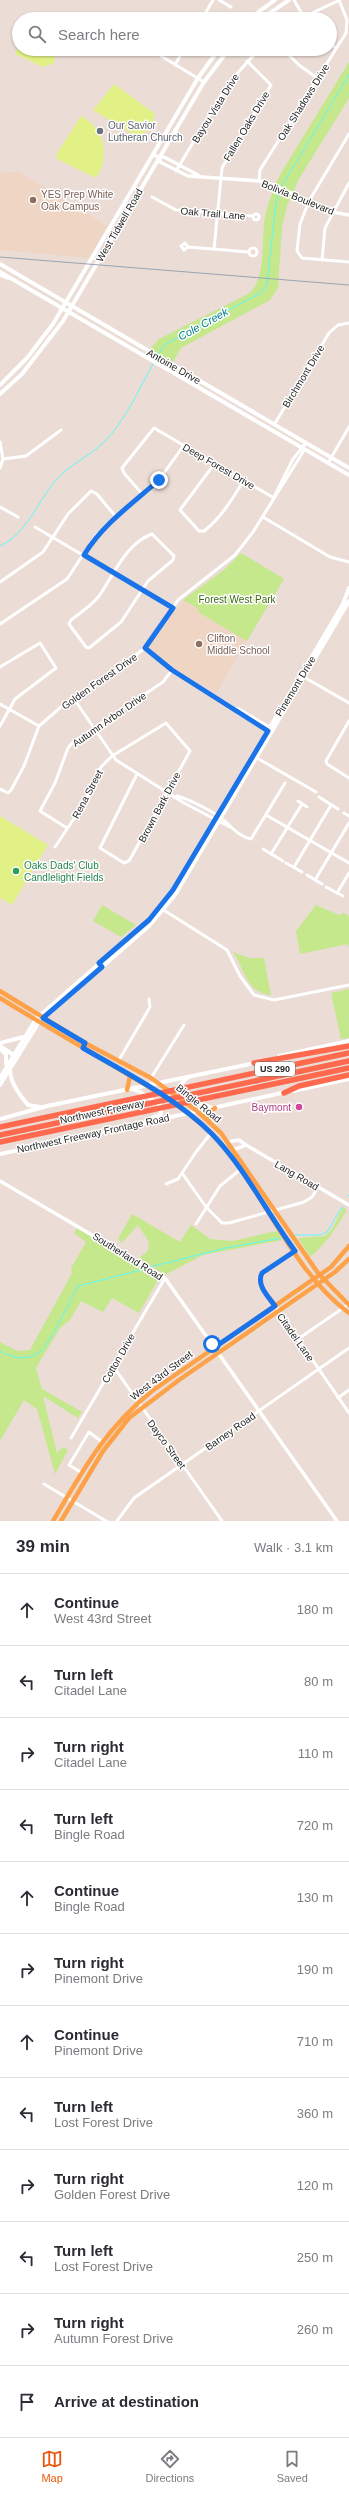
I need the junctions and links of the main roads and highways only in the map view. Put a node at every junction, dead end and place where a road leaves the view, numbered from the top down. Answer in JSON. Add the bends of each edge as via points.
{"nodes":[{"id":1,"x":275,"y":0,"type":"edge"},
{"id":2,"x":289,"y":0,"type":"edge"},
{"id":3,"x":259,"y":12,"type":"edge"},
{"id":4,"x":271,"y":12,"type":"edge"},
{"id":5,"x":214,"y":56,"type":"edge"},
{"id":6,"x":224,"y":56,"type":"edge"},
{"id":7,"x":178,"y":112,"type":"junction"},
{"id":8,"x":184,"y":115,"type":"junction"},
{"id":9,"x":128,"y":196,"type":"junction"},
{"id":10,"x":134,"y":199,"type":"junction"},
{"id":11,"x":108,"y":231,"type":"junction"},
{"id":12,"x":114,"y":234,"type":"junction"},
{"id":13,"x":0,"y":264,"type":"edge"},
{"id":14,"x":85,"y":271,"type":"junction"},
{"id":15,"x":0,"y":274,"type":"edge"},
{"id":16,"x":91,"y":274,"type":"junction"},
{"id":17,"x":26,"y":279,"type":"junction"},
{"id":18,"x":22,"y":286,"type":"junction"},
{"id":19,"x":66,"y":303,"type":"junction"},
{"id":20,"x":72,"y":307,"type":"junction"},
{"id":21,"x":62,"y":309,"type":"junction"},
{"id":22,"x":68,"y":312,"type":"junction"},
{"id":23,"x":201,"y":381,"type":"junction"},
{"id":24,"x":0,"y":385,"type":"edge"},
{"id":25,"x":197,"y":387,"type":"junction"},
{"id":26,"x":0,"y":394,"type":"edge"},
{"id":27,"x":234,"y":400,"type":"junction"},
{"id":28,"x":230,"y":406,"type":"junction"},
{"id":29,"x":274,"y":424,"type":"junction"},
{"id":30,"x":271,"y":430,"type":"junction"},
{"id":31,"x":349,"y":468,"type":"edge"},
{"id":32,"x":349,"y":475,"type":"edge"},
{"id":33,"x":349,"y":588,"type":"edge"},
{"id":34,"x":346,"y":603,"type":"edge"},
{"id":35,"x":271,"y":730,"type":"junction"},
{"id":36,"x":244,"y":776,"type":"junction"},
{"id":37,"x":1,"y":995,"type":"edge"},
{"id":38,"x":42,"y":1016,"type":"junction"},
{"id":39,"x":38,"y":1021,"type":"junction"},
{"id":40,"x":24,"y":1037,"type":"junction"},
{"id":41,"x":349,"y":1041,"type":"edge"},
{"id":42,"x":0,"y":1042,"type":"edge"},
{"id":43,"x":85,"y":1043,"type":"junction"},
{"id":44,"x":0,"y":1046,"type":"edge"},
{"id":45,"x":349,"y":1046,"type":"edge"},
{"id":46,"x":83,"y":1048,"type":"junction"},
{"id":47,"x":0,"y":1049,"type":"edge"},
{"id":48,"x":349,"y":1053,"type":"edge"},
{"id":49,"x":15,"y":1056,"type":"junction"},
{"id":50,"x":349,"y":1061,"type":"edge"},
{"id":51,"x":254,"y":1063,"type":"junction"},
{"id":52,"x":349,"y":1068,"type":"edge"},
{"id":53,"x":8,"y":1069,"type":"junction"},
{"id":54,"x":349,"y":1075,"type":"edge"},
{"id":55,"x":130,"y":1076,"type":"junction"},
{"id":56,"x":192,"y":1077,"type":"junction"},
{"id":57,"x":0,"y":1078,"type":"edge"},
{"id":58,"x":349,"y":1078,"type":"edge"},
{"id":59,"x":159,"y":1084,"type":"junction"},
{"id":60,"x":0,"y":1086,"type":"edge"},
{"id":61,"x":146,"y":1086,"type":"junction"},
{"id":62,"x":130,"y":1089,"type":"junction"},
{"id":63,"x":284,"y":1093,"type":"junction"},
{"id":64,"x":47,"y":1106,"type":"junction"},
{"id":65,"x":213,"y":1108,"type":"junction"},
{"id":66,"x":197,"y":1111,"type":"junction"},
{"id":67,"x":189,"y":1114,"type":"junction"},
{"id":68,"x":0,"y":1119,"type":"edge"},
{"id":69,"x":143,"y":1122,"type":"junction"},
{"id":70,"x":209,"y":1122,"type":"junction"},
{"id":71,"x":0,"y":1128,"type":"edge"},
{"id":72,"x":212,"y":1134,"type":"junction"},
{"id":73,"x":0,"y":1135,"type":"edge"},
{"id":74,"x":0,"y":1142,"type":"edge"},
{"id":75,"x":233,"y":1150,"type":"junction"},
{"id":76,"x":0,"y":1154,"type":"edge"},
{"id":77,"x":281,"y":1221,"type":"junction"},
{"id":78,"x":276,"y":1224,"type":"junction"},
{"id":79,"x":349,"y":1246,"type":"edge"},
{"id":80,"x":349,"y":1259,"type":"edge"},
{"id":81,"x":320,"y":1275,"type":"junction"},
{"id":82,"x":315,"y":1279,"type":"junction"},
{"id":83,"x":324,"y":1280,"type":"junction"},
{"id":84,"x":319,"y":1284,"type":"junction"},
{"id":85,"x":349,"y":1305,"type":"edge"},
{"id":86,"x":349,"y":1313,"type":"edge"},
{"id":87,"x":245,"y":1327,"type":"junction"},
{"id":88,"x":248,"y":1332,"type":"junction"},
{"id":89,"x":175,"y":1375,"type":"junction"},
{"id":90,"x":179,"y":1380,"type":"junction"},
{"id":91,"x":97,"y":1447,"type":"junction"},
{"id":92,"x":103,"y":1451,"type":"junction"},
{"id":93,"x":53,"y":1521,"type":"edge"},
{"id":94,"x":61,"y":1521,"type":"edge"}],
"edges":[{"from":1,"to":3,"type":"main road"},
{"from":2,"to":4,"type":"main road"},
{"from":5,"to":7,"type":"main road","name":"West Tidwell Road"},
{"from":6,"to":8,"type":"main road","name":"West Tidwell Road"},
{"from":7,"to":8,"type":"main road"},
{"from":7,"to":9,"type":"main road","name":"West Tidwell Road"},
{"from":8,"to":10,"type":"main road","name":"West Tidwell Road"},
{"from":9,"to":10,"type":"main road"},
{"from":9,"to":11,"type":"main road","name":"West Tidwell Road"},
{"from":10,"to":12,"type":"main road","name":"West Tidwell Road"},
{"from":11,"to":12,"type":"main road"},
{"from":11,"to":14,"type":"main road","name":"West Tidwell Road"},
{"from":12,"to":16,"type":"main road","name":"West Tidwell Road"},
{"from":13,"to":17,"type":"main road","name":"Antoine Drive"},
{"from":14,"to":16,"type":"main road"},
{"from":14,"to":19,"type":"main road","name":"West Tidwell Road"},
{"from":15,"to":18,"type":"main road","name":"Antoine Drive"},
{"from":16,"to":20,"type":"main road","name":"West Tidwell Road"},
{"from":17,"to":18,"type":"main road"},
{"from":17,"to":19,"type":"main road","name":"Antoine Drive"},
{"from":18,"to":21,"type":"main road","name":"Antoine Drive"},
{"from":19,"to":20,"type":"main road","name":"Antoine Drive"},
{"from":19,"to":21,"type":"main road","name":"West Tidwell Road"},
{"from":20,"to":22,"type":"main road","name":"West Tidwell Road"},
{"from":20,"to":23,"type":"main road","name":"Antoine Drive"},
{"from":21,"to":22,"type":"main road","name":"Antoine Drive"},
{"from":21,"to":24,"type":"main road","name":"West Tidwell Road","via":[[27,358]]},
{"from":22,"to":25,"type":"main road","name":"Antoine Drive"},
{"from":22,"to":26,"type":"main road","name":"West Tidwell Road","via":[[38,355]]},
{"from":23,"to":25,"type":"main road"},
{"from":23,"to":27,"type":"main road","name":"Antoine Drive"},
{"from":25,"to":28,"type":"main road","name":"Antoine Drive"},
{"from":27,"to":28,"type":"main road"},
{"from":27,"to":29,"type":"main road","name":"Antoine Drive"},
{"from":28,"to":30,"type":"main road","name":"Antoine Drive"},
{"from":29,"to":30,"type":"main road"},
{"from":29,"to":31,"type":"main road","name":"Antoine Drive"},
{"from":30,"to":32,"type":"main road","name":"Antoine Drive"},
{"from":33,"to":34,"type":"main road","name":"Pinemont Drive"},
{"from":34,"to":35,"type":"main road","name":"Pinemont Drive"},
{"from":35,"to":36,"type":"main road","name":"Pinemont Drive"},
{"from":35,"to":36,"type":"main road","name":"Pinemont Drive","via":[[257,758]]},
{"from":36,"to":38,"type":"main road","name":"Pinemont Drive","via":[[162,910]]},
{"from":37,"to":38,"type":"main road","name":"Bingle Road"},
{"from":37,"to":39,"type":"main road","name":"Bingle Road"},
{"from":38,"to":39,"type":"main road","name":"Pinemont Drive"},
{"from":38,"to":43,"type":"main road","name":"Bingle Road"},
{"from":39,"to":40,"type":"main road","name":"Pinemont Drive"},
{"from":39,"to":46,"type":"main road","name":"Bingle Road"},
{"from":39,"to":49,"type":"main road","name":"Pinemont Drive"},
{"from":40,"to":42,"type":"main road"},
{"from":40,"to":49,"type":"main road","name":"Pinemont Drive"},
{"from":41,"to":51,"type":"main road"},
{"from":43,"to":46,"type":"main road"},
{"from":43,"to":59,"type":"main road","name":"Bingle Road"},
{"from":44,"to":49,"type":"main road"},
{"from":45,"to":51,"type":"highway"},
{"from":46,"to":55,"type":"main road","name":"Bingle Road"},
{"from":47,"to":53,"type":"main road","via":[[6,1054]]},
{"from":48,"to":71,"type":"highway","name":"Northwest Freeway","number":"US 290"},
{"from":49,"to":53,"type":"main road","name":"Pinemont Drive"},
{"from":50,"to":73,"type":"highway"},
{"from":51,"to":56,"type":"main road"},
{"from":52,"to":74,"type":"highway","name":"Northwest Freeway","number":"US 290"},
{"from":53,"to":57,"type":"main road","name":"Pinemont Drive"},
{"from":53,"to":60,"type":"main road","name":"Pinemont Drive"},
{"from":53,"to":64,"type":"main road","via":[[16,1089],[28,1105]]},
{"from":54,"to":63,"type":"highway","via":[[299,1086]]},
{"from":55,"to":61,"type":"main road","name":"Bingle Road"},
{"from":55,"to":62,"type":"main road"},
{"from":56,"to":59,"type":"main road"},
{"from":56,"to":65,"type":"main road","via":[[180,1084],[181,1090],[194,1100]]},
{"from":58,"to":63,"type":"main road","name":"Northwest Freeway Frontage Road"},
{"from":59,"to":61,"type":"main road"},
{"from":59,"to":66,"type":"main road","name":"Bingle Road"},
{"from":61,"to":62,"type":"main road"},
{"from":61,"to":67,"type":"main road","name":"Bingle Road"},
{"from":62,"to":64,"type":"main road"},
{"from":62,"to":69,"type":"main road","via":[[140,1092],[162,1107],[158,1116]]},
{"from":63,"to":65,"type":"main road","name":"Northwest Freeway Frontage Road"},
{"from":64,"to":68,"type":"main road"},
{"from":65,"to":66,"type":"main road","name":"Northwest Freeway Frontage Road"},
{"from":65,"to":70,"type":"main road","via":[[209,1113]]},
{"from":66,"to":67,"type":"main road","name":"Northwest Freeway Frontage Road"},
{"from":66,"to":70,"type":"main road","name":"Bingle Road"},
{"from":67,"to":69,"type":"main road","name":"Northwest Freeway Frontage Road"},
{"from":67,"to":72,"type":"main road","name":"Bingle Road"},
{"from":69,"to":76,"type":"main road","name":"Northwest Freeway Frontage Road"},
{"from":70,"to":75,"type":"main road","name":"Bingle Road"},
{"from":72,"to":75,"type":"main road"},
{"from":72,"to":78,"type":"main road","name":"Bingle Road","via":[[240,1169]]},
{"from":75,"to":77,"type":"main road","name":"Bingle Road"},
{"from":77,"to":78,"type":"main road"},
{"from":77,"to":81,"type":"main road","name":"Bingle Road"},
{"from":78,"to":82,"type":"main road","name":"Bingle Road"},
{"from":79,"to":81,"type":"main road","name":"West 43rd Street","via":[[338,1260]]},
{"from":80,"to":83,"type":"main road","name":"West 43rd Street"},
{"from":81,"to":82,"type":"main road","name":"West 43rd Street"},
{"from":81,"to":83,"type":"main road","name":"Bingle Road"},
{"from":82,"to":84,"type":"main road","name":"Bingle Road"},
{"from":82,"to":87,"type":"main road","name":"West 43rd Street"},
{"from":83,"to":84,"type":"main road","name":"West 43rd Street"},
{"from":83,"to":85,"type":"main road","name":"Bingle Road"},
{"from":84,"to":86,"type":"main road","name":"Bingle Road"},
{"from":84,"to":88,"type":"main road","name":"West 43rd Street"},
{"from":87,"to":88,"type":"main road"},
{"from":87,"to":89,"type":"main road","name":"West 43rd Street"},
{"from":88,"to":90,"type":"main road","name":"West 43rd Street"},
{"from":89,"to":90,"type":"main road"},
{"from":89,"to":91,"type":"main road","name":"West 43rd Street","via":[[138,1402]]},
{"from":90,"to":92,"type":"main road","name":"West 43rd Street","via":[[142,1408],[119,1430]]},
{"from":91,"to":92,"type":"main road"},
{"from":91,"to":93,"type":"main road","name":"West 43rd Street"},
{"from":92,"to":94,"type":"main road","name":"West 43rd Street"}]}
